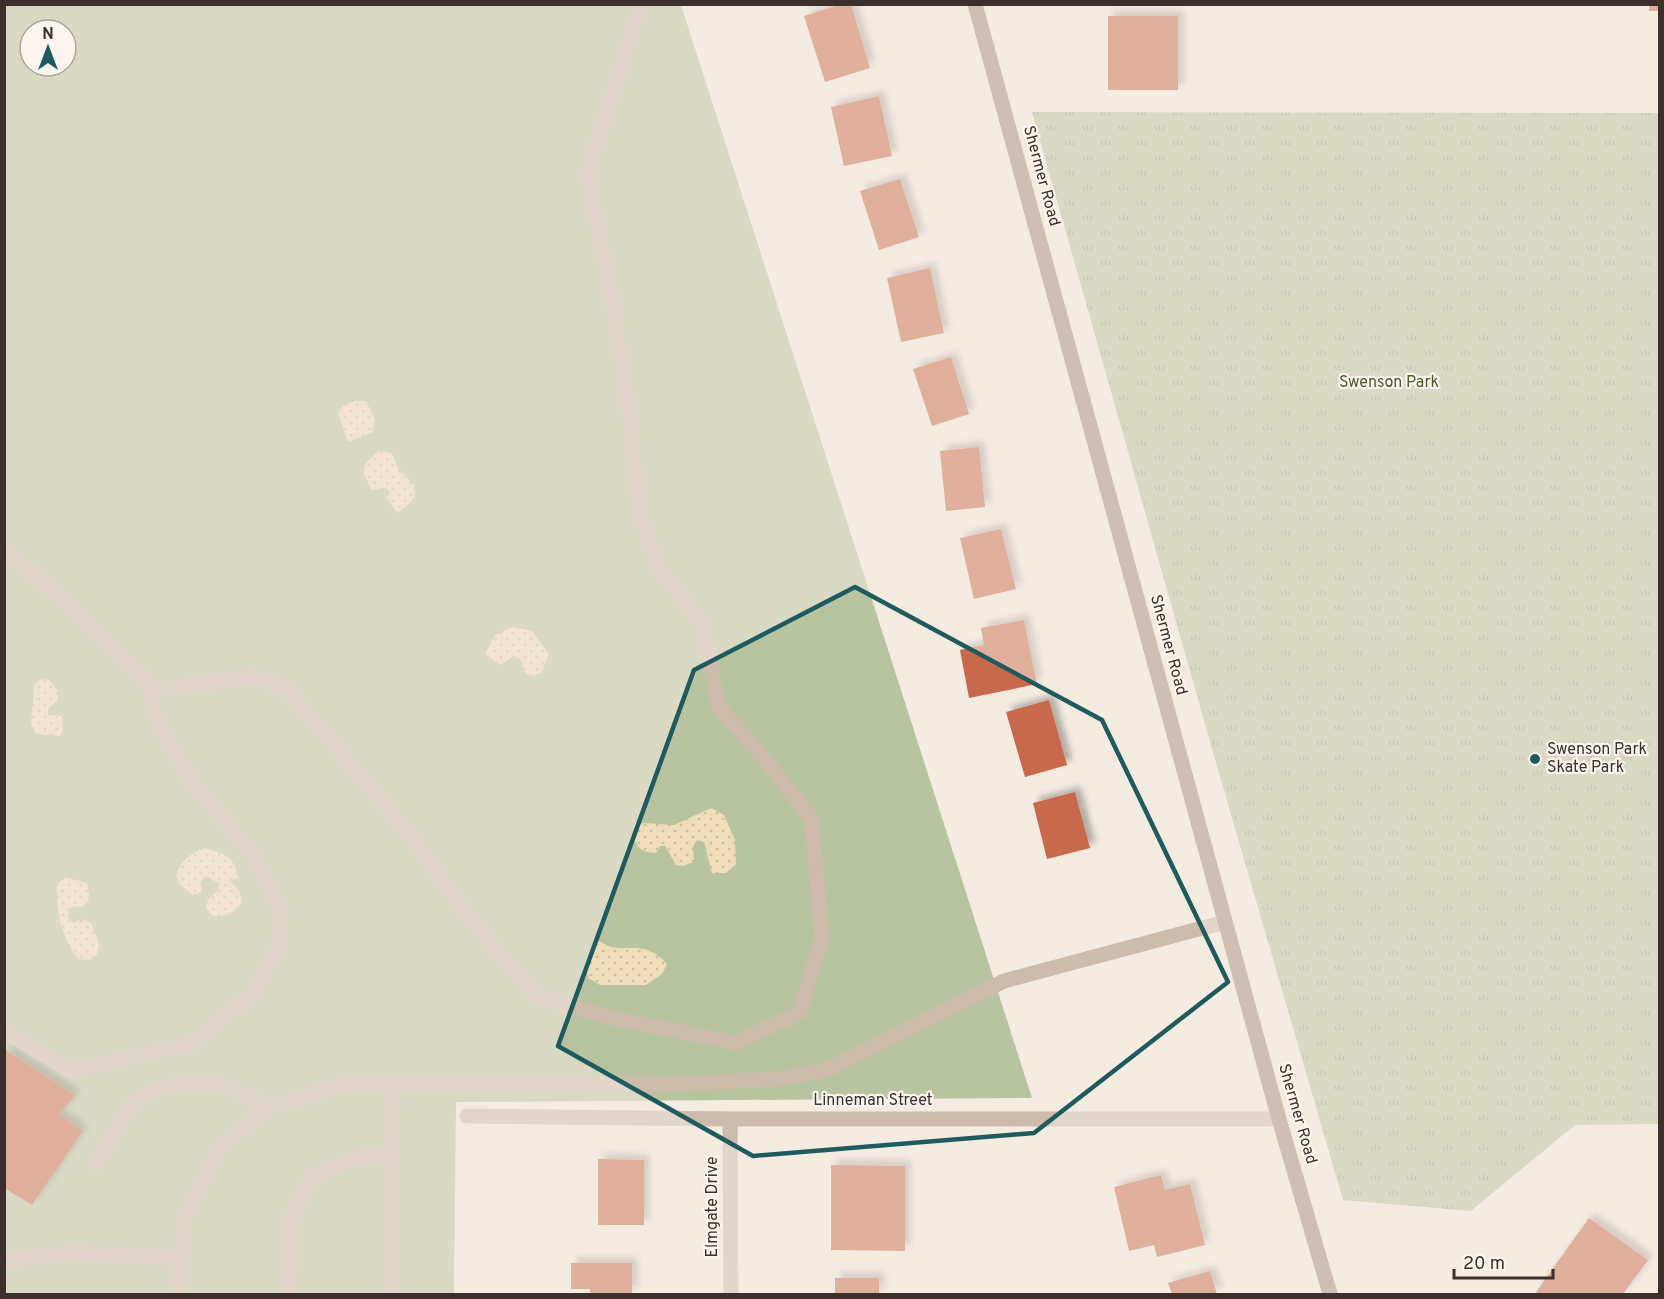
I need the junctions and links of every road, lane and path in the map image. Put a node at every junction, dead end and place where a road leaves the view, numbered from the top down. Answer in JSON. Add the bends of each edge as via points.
{"nodes":[{"id":1,"x":641,"y":4,"type":"edge"},
{"id":2,"x":975,"y":4,"type":"edge"},
{"id":3,"x":4,"y":549,"type":"edge"},
{"id":4,"x":150,"y":691,"type":"junction"},
{"id":5,"x":1225,"y":922,"type":"junction"},
{"id":6,"x":4,"y":1031,"type":"edge"},
{"id":7,"x":393,"y":1084,"type":"junction"},
{"id":8,"x":270,"y":1107,"type":"junction"},
{"id":9,"x":467,"y":1116,"type":"dead end"},
{"id":10,"x":730,"y":1119,"type":"junction"},
{"id":11,"x":1279,"y":1119,"type":"junction"},
{"id":12,"x":392,"y":1157,"type":"junction"},
{"id":13,"x":96,"y":1165,"type":"dead end"},
{"id":14,"x":181,"y":1258,"type":"junction"},
{"id":15,"x":4,"y":1261,"type":"edge"},
{"id":16,"x":179,"y":1294,"type":"edge"},
{"id":17,"x":290,"y":1294,"type":"edge"},
{"id":18,"x":392,"y":1294,"type":"edge"},
{"id":19,"x":730,"y":1294,"type":"edge"},
{"id":20,"x":1330,"y":1294,"type":"edge"}],
"edges":[{"from":1,"to":4,"type":"street","via":[[586,174],[611,293],[631,424],[639,511],[659,570],[702,623],[719,707],[812,820],[822,939],[799,1013],[736,1043],[616,1019],[537,997],[472,921],[405,829],[286,688],[249,677]]},
{"from":2,"to":5,"type":"main road","name":"Shermer Road"},
{"from":3,"to":4,"type":"street","via":[[148,681]]},
{"from":4,"to":6,"type":"street","via":[[156,718],[194,786],[249,848],[281,910],[278,948],[254,993],[192,1044],[71,1071]]},
{"from":5,"to":7,"type":"street","via":[[1004,981],[827,1070],[779,1079],[642,1084]]},
{"from":5,"to":11,"type":"main road","name":"Shermer Road"},
{"from":7,"to":8,"type":"street","via":[[342,1084]]},
{"from":7,"to":12,"type":"street"},
{"from":8,"to":13,"type":"street","via":[[224,1085],[188,1083],[158,1088],[129,1106]]},
{"from":8,"to":14,"type":"street","via":[[221,1146],[183,1222]]},
{"from":9,"to":10,"type":"street","name":"Linneman Street"},
{"from":10,"to":11,"type":"street","name":"Linneman Street"},
{"from":10,"to":19,"type":"street","name":"Elmgate Drive"},
{"from":11,"to":20,"type":"main road","name":"Shermer Road"},
{"from":12,"to":17,"type":"street","via":[[359,1157],[311,1177],[291,1219]]},
{"from":12,"to":18,"type":"street"},
{"from":14,"to":15,"type":"street","via":[[67,1253]]},
{"from":14,"to":16,"type":"street"}]}
